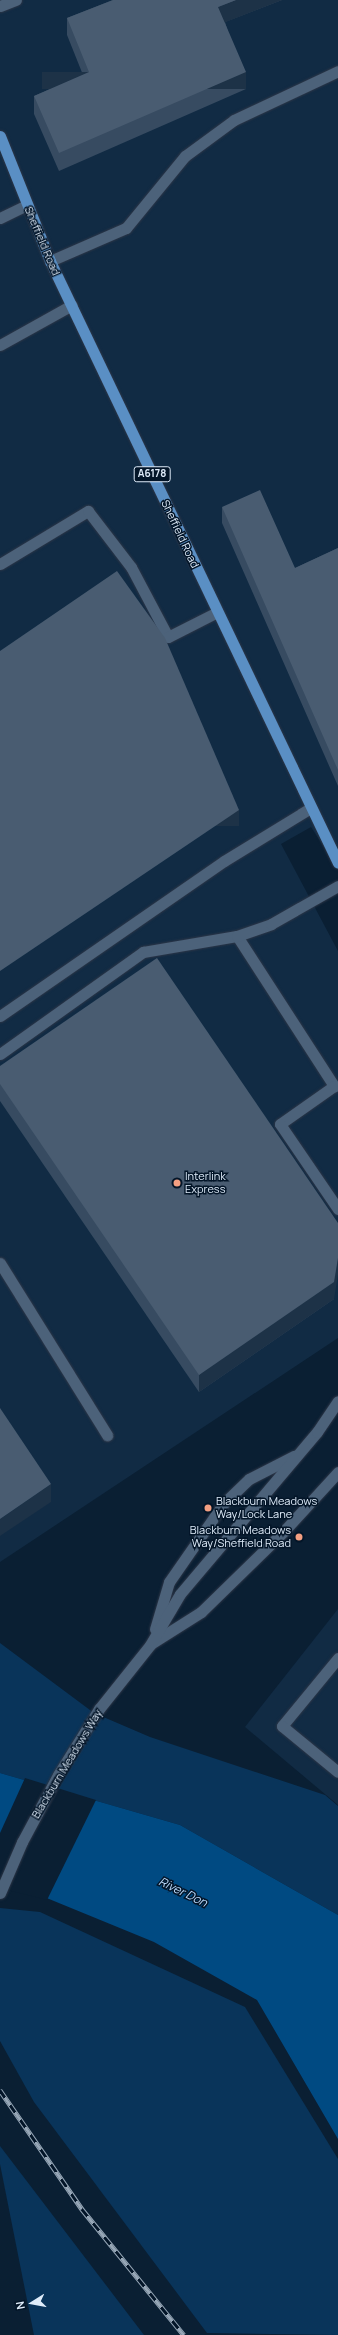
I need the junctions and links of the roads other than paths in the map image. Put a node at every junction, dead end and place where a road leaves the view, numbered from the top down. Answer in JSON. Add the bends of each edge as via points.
{"nodes":[{"id":1,"x":16,"y":0,"type":"edge"},
{"id":2,"x":0,"y":6,"type":"edge"},
{"id":3,"x":338,"y":71,"type":"edge"},
{"id":4,"x":0,"y":136,"type":"edge"},
{"id":5,"x":26,"y":205,"type":"junction"},
{"id":6,"x":0,"y":218,"type":"edge"},
{"id":7,"x":50,"y":261,"type":"junction"},
{"id":8,"x":72,"y":305,"type":"junction"},
{"id":9,"x":0,"y":345,"type":"edge"},
{"id":10,"x":0,"y":564,"type":"edge"},
{"id":11,"x":217,"y":612,"type":"junction"},
{"id":12,"x":310,"y":809,"type":"junction"},
{"id":13,"x":337,"y":858,"type":"edge"},
{"id":14,"x":338,"y":886,"type":"edge"},
{"id":15,"x":237,"y":936,"type":"junction"},
{"id":16,"x":0,"y":1016,"type":"edge"},
{"id":17,"x":0,"y":1054,"type":"edge"},
{"id":18,"x":338,"y":1209,"type":"edge"},
{"id":19,"x":0,"y":1263,"type":"edge"},
{"id":20,"x":338,"y":1402,"type":"edge"},
{"id":21,"x":107,"y":1436,"type":"dead end"},
{"id":22,"x":299,"y":1454,"type":"junction"},
{"id":23,"x":338,"y":1472,"type":"edge"},
{"id":24,"x":150,"y":1645,"type":"junction"},
{"id":25,"x":338,"y":1658,"type":"edge"},
{"id":26,"x":338,"y":1772,"type":"edge"},
{"id":27,"x":0,"y":1892,"type":"edge"}],
"edges":[{"from":1,"to":2,"type":"street"},
{"from":3,"to":7,"type":"street","via":[[234,120],[185,156],[126,228]]},
{"from":4,"to":5,"type":"main road","name":"Sheffield Road","number":"A6178"},
{"from":5,"to":6,"type":"street"},
{"from":5,"to":7,"type":"main road","name":"Sheffield Road","number":"A6178"},
{"from":7,"to":8,"type":"main road","name":"Sheffield Road","number":"A6178"},
{"from":8,"to":9,"type":"street"},
{"from":8,"to":11,"type":"main road","name":"Sheffield Road","number":"A6178"},
{"from":10,"to":11,"type":"street","via":[[88,511],[131,567],[168,637]]},
{"from":11,"to":12,"type":"main road","name":"Sheffield Road","number":"A6178"},
{"from":12,"to":13,"type":"main road","name":"Sheffield Road","number":"A6178"},
{"from":12,"to":16,"type":"street","via":[[224,861]]},
{"from":14,"to":15,"type":"street","via":[[270,924]]},
{"from":15,"to":17,"type":"street","via":[[143,952]]},
{"from":15,"to":18,"type":"street","via":[[334,1086],[280,1124]]},
{"from":19,"to":21,"type":"street"},
{"from":20,"to":22,"type":"street","name":"Blackburn Meadows Way"},
{"from":22,"to":24,"type":"street","name":"Blackburn Meadows Way","via":[[180,1594]]},
{"from":22,"to":24,"type":"street","name":"Blackburn Meadows Way","via":[[249,1479],[198,1537],[169,1582]]},
{"from":23,"to":24,"type":"street","name":"Blackburn Meadows Way","via":[[284,1531],[201,1612]]},
{"from":24,"to":27,"type":"street","name":"Blackburn Meadows Way","via":[[99,1709],[50,1788]]},
{"from":25,"to":26,"type":"street","via":[[282,1726]]}]}
